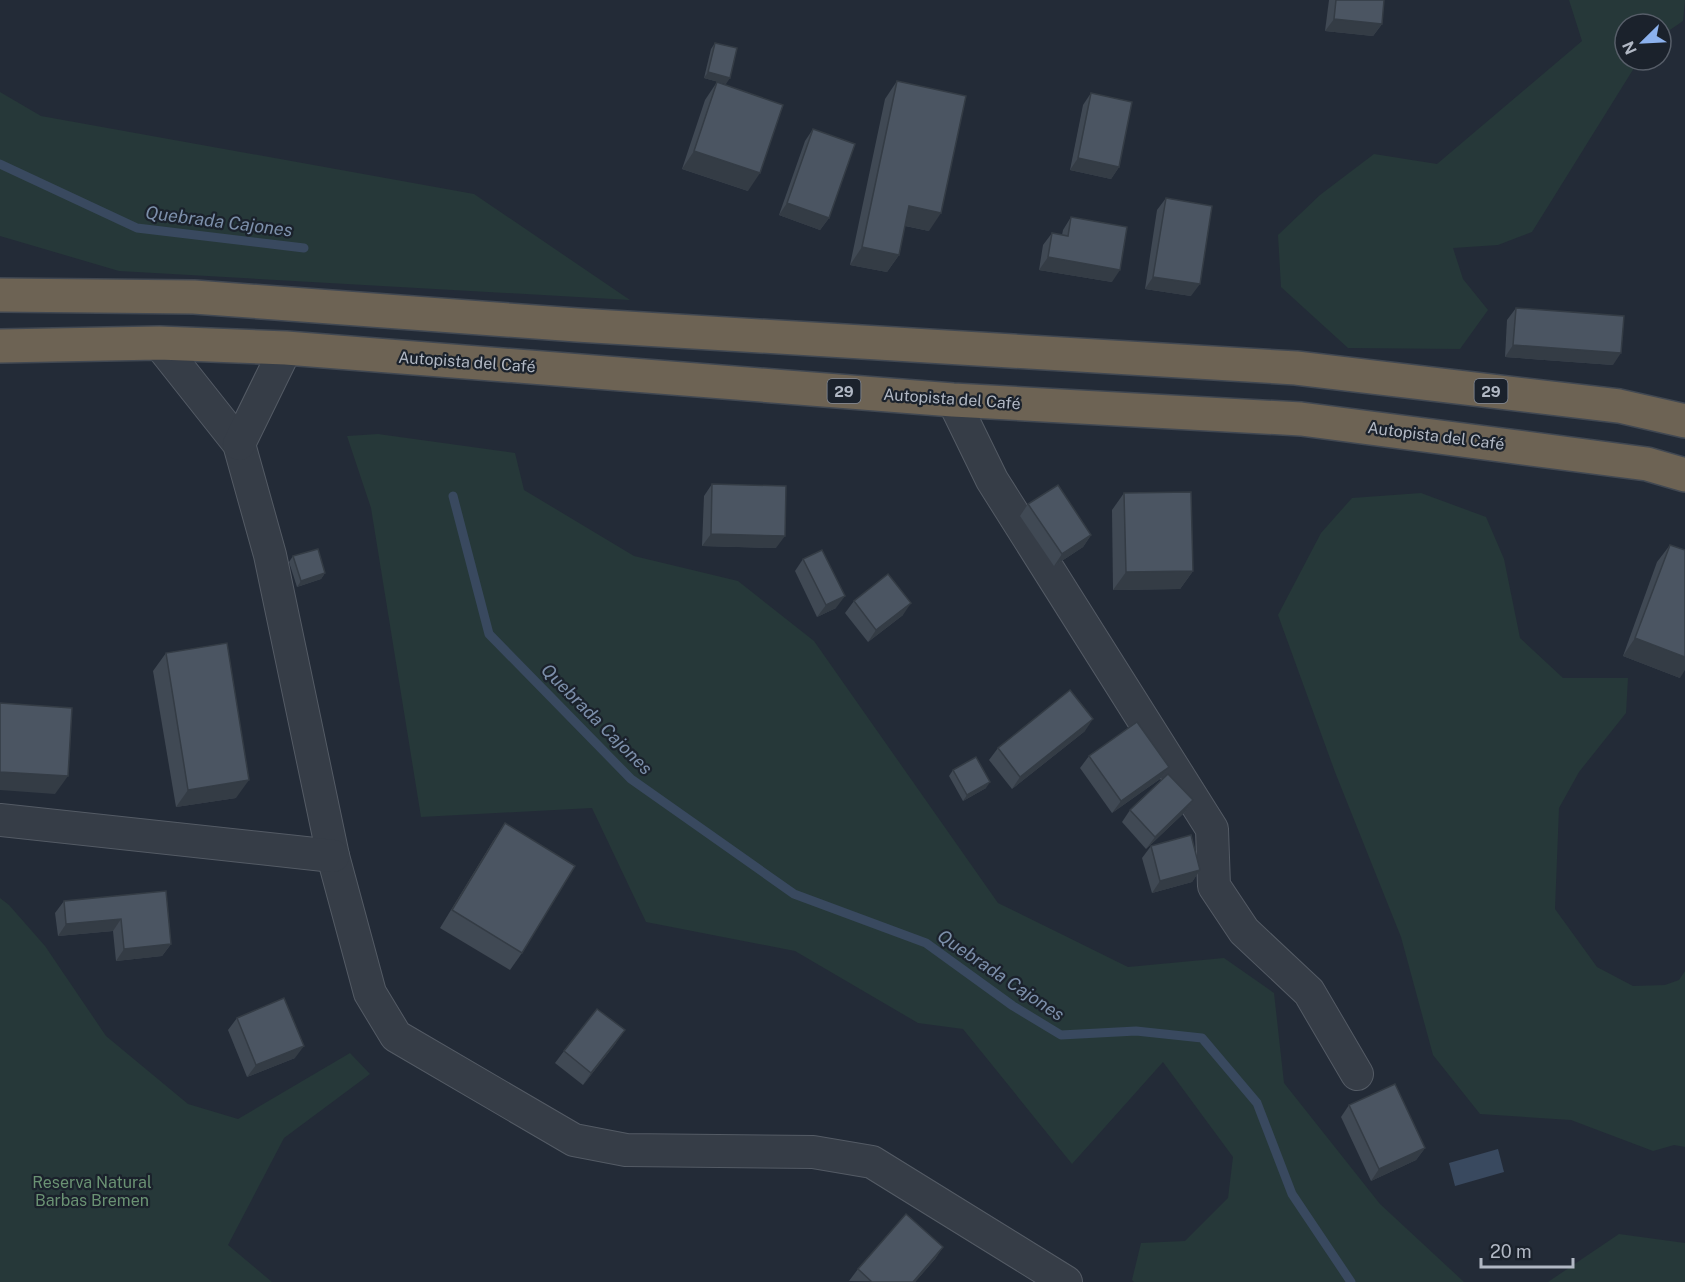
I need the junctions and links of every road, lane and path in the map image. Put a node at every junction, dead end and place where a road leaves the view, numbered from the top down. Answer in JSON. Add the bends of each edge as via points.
{"nodes":[{"id":1,"x":0,"y":295,"type":"edge"},
{"id":2,"x":159,"y":343,"type":"junction"},
{"id":3,"x":0,"y":346,"type":"edge"},
{"id":4,"x":286,"y":348,"type":"junction"},
{"id":5,"x":953,"y":400,"type":"junction"},
{"id":6,"x":1685,"y":421,"type":"edge"},
{"id":7,"x":239,"y":444,"type":"junction"},
{"id":8,"x":1685,"y":475,"type":"edge"},
{"id":9,"x":0,"y":820,"type":"edge"},
{"id":10,"x":333,"y":856,"type":"junction"},
{"id":11,"x":1357,"y":1074,"type":"dead end"},
{"id":12,"x":1066,"y":1282,"type":"edge"}],
"edges":[{"from":1,"to":6,"type":"highway","number":"29","via":[[194,297],[577,325],[1296,368],[1619,406]]},
{"from":2,"to":3,"type":"highway","name":"Autopista del Café","number":"29"},
{"from":2,"to":4,"type":"highway","name":"Autopista del Café","number":"29"},
{"from":2,"to":7,"type":"street"},
{"from":4,"to":5,"type":"highway","name":"Autopista del Café","number":"29"},
{"from":4,"to":7,"type":"street"},
{"from":5,"to":8,"type":"highway","name":"Autopista del Café","number":"29","via":[[1301,419],[1647,464]]},
{"from":5,"to":11,"type":"street","via":[[992,480],[1212,829],[1214,886],[1244,931],[1309,992]]},
{"from":7,"to":10,"type":"street","via":[[270,555]]},
{"from":9,"to":10,"type":"street"},
{"from":10,"to":12,"type":"street","via":[[370,993],[396,1036],[574,1140],[626,1150],[813,1152],[872,1162]]}]}
